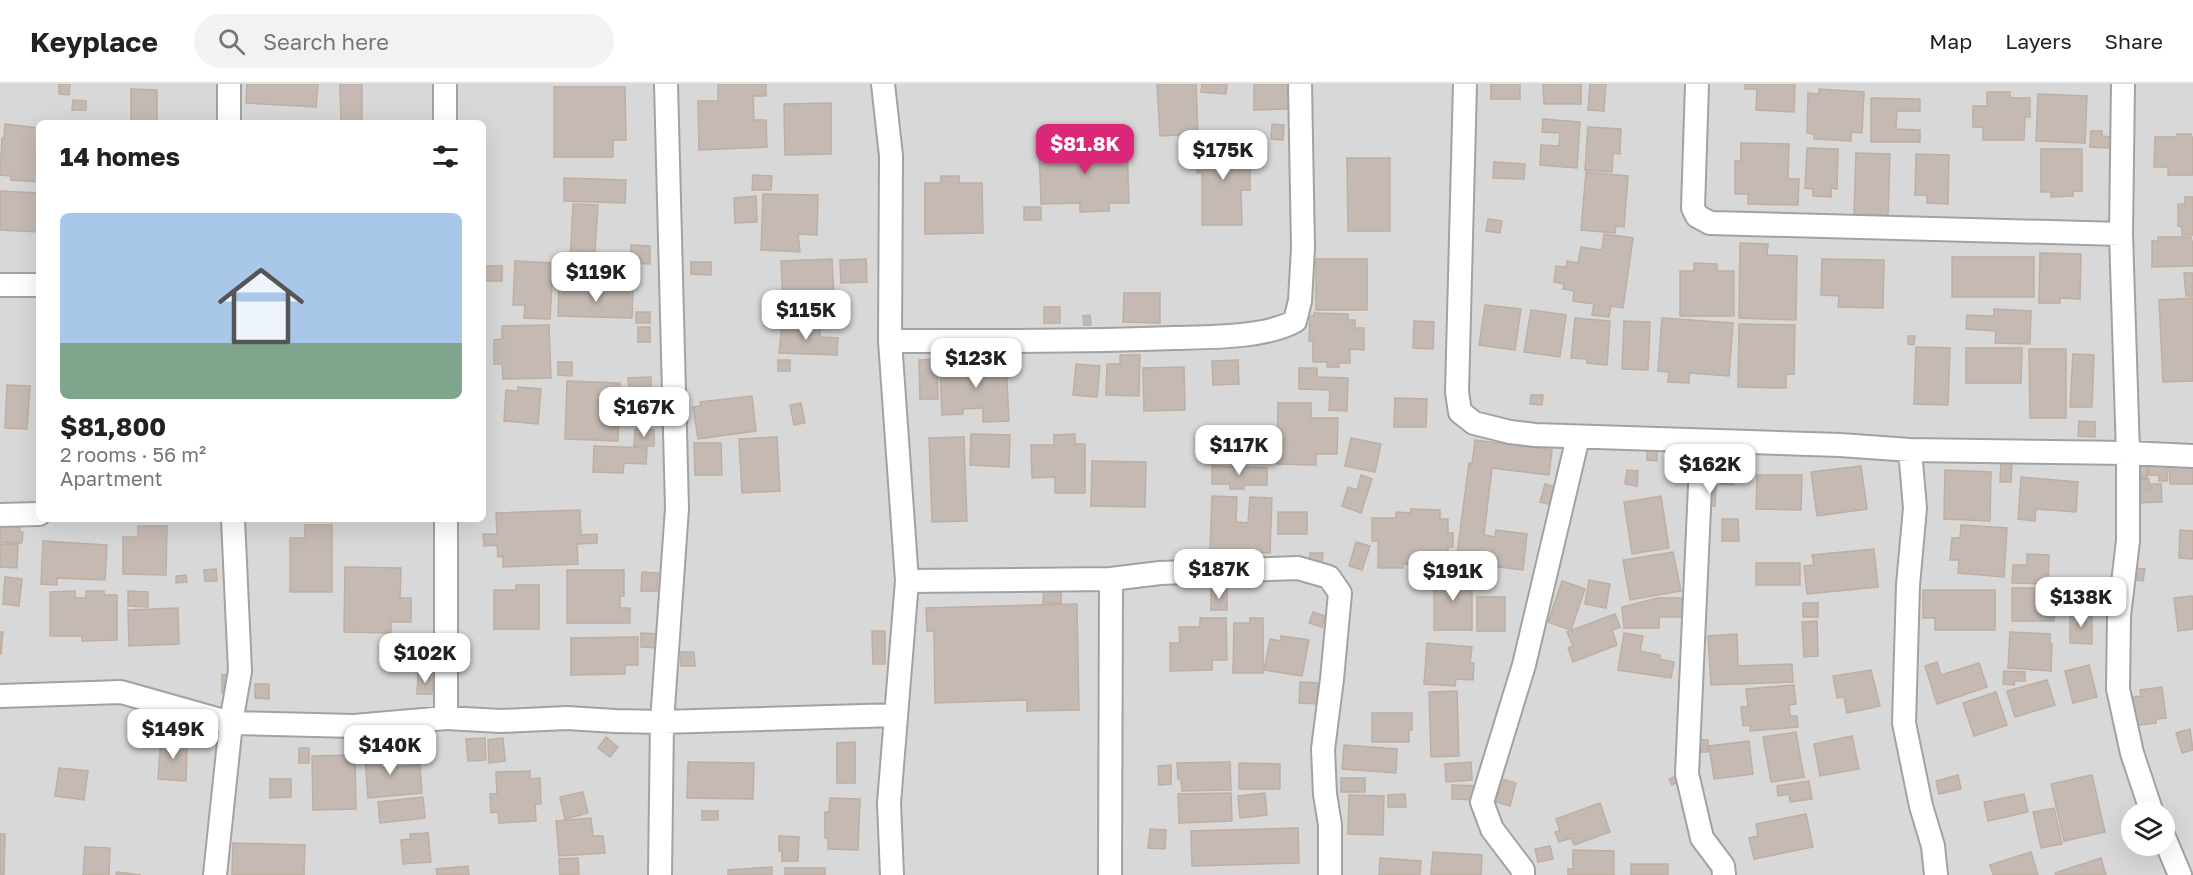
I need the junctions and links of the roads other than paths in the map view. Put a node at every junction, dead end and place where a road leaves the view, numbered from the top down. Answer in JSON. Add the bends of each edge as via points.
{"nodes":[{"id":1,"x":229,"y":84,"type":"edge"},
{"id":2,"x":445,"y":84,"type":"edge"},
{"id":3,"x":666,"y":84,"type":"edge"},
{"id":4,"x":883,"y":84,"type":"edge"},
{"id":5,"x":1300,"y":84,"type":"edge"},
{"id":6,"x":1465,"y":84,"type":"edge"},
{"id":7,"x":1697,"y":84,"type":"edge"},
{"id":8,"x":2123,"y":84,"type":"edge"},
{"id":9,"x":229,"y":120,"type":"edge"},
{"id":10,"x":445,"y":120,"type":"edge"},
{"id":11,"x":2121,"y":234,"type":"junction"},
{"id":12,"x":0,"y":285,"type":"edge"},
{"id":13,"x":36,"y":285,"type":"edge"},
{"id":14,"x":890,"y":341,"type":"junction"},
{"id":15,"x":1578,"y":437,"type":"junction"},
{"id":16,"x":1702,"y":442,"type":"junction"},
{"id":17,"x":1910,"y":450,"type":"junction"},
{"id":18,"x":2128,"y":453,"type":"junction"},
{"id":19,"x":2193,"y":456,"type":"edge"},
{"id":20,"x":36,"y":514,"type":"edge"},
{"id":21,"x":0,"y":515,"type":"edge"},
{"id":22,"x":232,"y":522,"type":"edge"},
{"id":23,"x":446,"y":522,"type":"edge"},
{"id":24,"x":1111,"y":579,"type":"junction"},
{"id":25,"x":907,"y":581,"type":"junction"},
{"id":26,"x":0,"y":696,"type":"edge"},
{"id":27,"x":896,"y":714,"type":"junction"},
{"id":28,"x":446,"y":718,"type":"junction"},
{"id":29,"x":662,"y":722,"type":"junction"},
{"id":30,"x":231,"y":723,"type":"junction"},
{"id":31,"x":2148,"y":802,"type":"edge"},
{"id":32,"x":2172,"y":856,"type":"edge"},
{"id":33,"x":215,"y":875,"type":"edge"},
{"id":34,"x":660,"y":875,"type":"edge"},
{"id":35,"x":892,"y":875,"type":"edge"},
{"id":36,"x":1110,"y":875,"type":"edge"},
{"id":37,"x":1330,"y":875,"type":"edge"},
{"id":38,"x":1523,"y":875,"type":"edge"},
{"id":39,"x":1724,"y":875,"type":"edge"},
{"id":40,"x":1936,"y":875,"type":"edge"},
{"id":41,"x":2180,"y":875,"type":"edge"}],
"edges":[{"from":1,"to":9,"type":"street"},
{"from":2,"to":10,"type":"street"},
{"from":3,"to":29,"type":"street","via":[[677,508]]},
{"from":4,"to":14,"type":"street","via":[[891,156]]},
{"from":5,"to":14,"type":"street","via":[[1303,248],[1295,321],[1284,327],[1230,336]]},
{"from":6,"to":15,"type":"street","via":[[1457,392],[1460,412],[1474,423],[1510,432]]},
{"from":7,"to":11,"type":"street","via":[[1693,208],[1697,216],[1710,223]]},
{"from":8,"to":11,"type":"street"},
{"from":11,"to":18,"type":"street"},
{"from":12,"to":13,"type":"street"},
{"from":14,"to":25,"type":"street"},
{"from":15,"to":16,"type":"street"},
{"from":15,"to":38,"type":"street","via":[[1524,665],[1482,802],[1492,829]]},
{"from":16,"to":17,"type":"street"},
{"from":16,"to":39,"type":"street","via":[[1687,774],[1702,838],[1723,866]]},
{"from":17,"to":18,"type":"street"},
{"from":17,"to":40,"type":"street","via":[[1915,508],[1908,585],[1904,723]]},
{"from":18,"to":19,"type":"street"},
{"from":18,"to":31,"type":"street","via":[[2128,541],[2119,616],[2118,689],[2132,753]]},
{"from":20,"to":21,"type":"street"},
{"from":22,"to":30,"type":"street","via":[[240,670]]},
{"from":23,"to":28,"type":"street"},
{"from":24,"to":25,"type":"street"},
{"from":24,"to":36,"type":"street"},
{"from":24,"to":37,"type":"street","via":[[1151,573],[1298,568],[1329,577],[1340,593],[1323,749]]},
{"from":25,"to":27,"type":"street"},
{"from":26,"to":30,"type":"street","via":[[121,692]]},
{"from":27,"to":29,"type":"street"},
{"from":27,"to":35,"type":"street","via":[[889,803]]},
{"from":28,"to":29,"type":"street"},
{"from":28,"to":30,"type":"street","via":[[354,726]]},
{"from":29,"to":34,"type":"street"},
{"from":30,"to":33,"type":"street"},
{"from":32,"to":41,"type":"street"}]}
